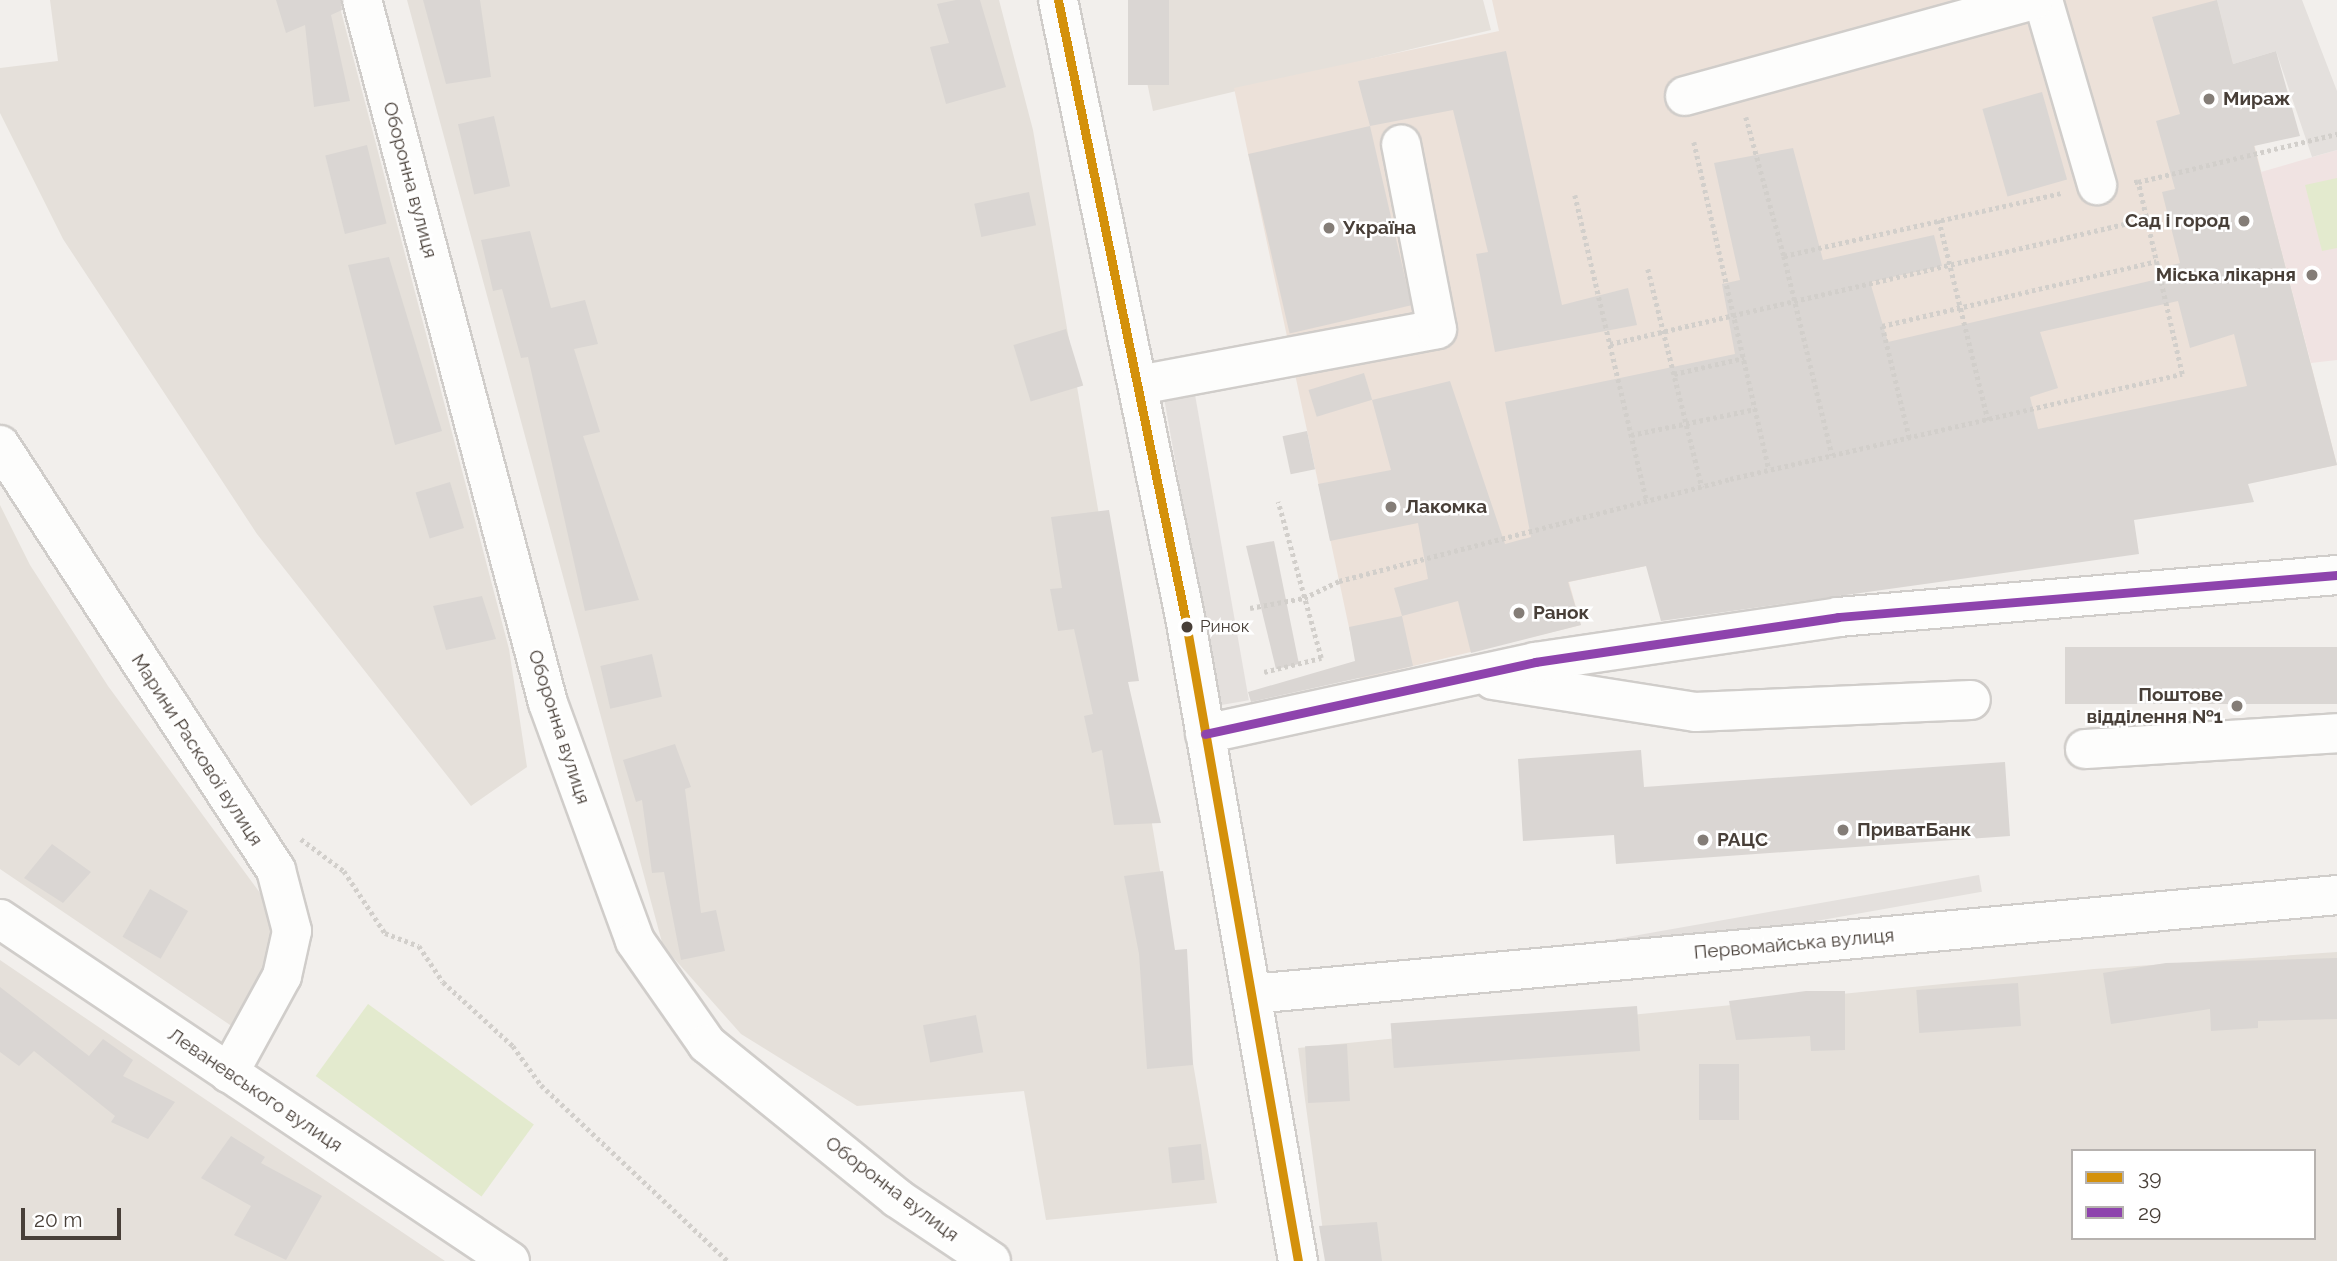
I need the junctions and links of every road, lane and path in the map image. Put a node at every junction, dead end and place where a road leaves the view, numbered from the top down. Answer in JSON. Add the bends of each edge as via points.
{"nodes":[{"id":1,"x":362,"y":0,"type":"edge"},
{"id":2,"x":1058,"y":0,"type":"edge"},
{"id":3,"x":2033,"y":0,"type":"edge"},
{"id":4,"x":2043,"y":0,"type":"edge"},
{"id":5,"x":1685,"y":96,"type":"dead end"},
{"id":6,"x":1745,"y":111,"type":"dead end"},
{"id":7,"x":2337,"y":134,"type":"edge"},
{"id":8,"x":1694,"y":142,"type":"dead end"},
{"id":9,"x":1401,"y":144,"type":"dead end"},
{"id":10,"x":2138,"y":182,"type":"junction"},
{"id":11,"x":2097,"y":185,"type":"junction"},
{"id":12,"x":1575,"y":195,"type":"dead end"},
{"id":13,"x":2146,"y":219,"type":"junction"},
{"id":14,"x":1939,"y":220,"type":"junction"},
{"id":15,"x":1784,"y":256,"type":"junction"},
{"id":16,"x":2156,"y":261,"type":"junction"},
{"id":17,"x":1952,"y":267,"type":"junction"},
{"id":18,"x":1648,"y":270,"type":"dead end"},
{"id":19,"x":1794,"y":300,"type":"junction"},
{"id":20,"x":1963,"y":307,"type":"junction"},
{"id":21,"x":1733,"y":312,"type":"junction"},
{"id":22,"x":1662,"y":329,"type":"junction"},
{"id":23,"x":1610,"y":344,"type":"junction"},
{"id":24,"x":1744,"y":358,"type":"junction"},
{"id":25,"x":1674,"y":374,"type":"junction"},
{"id":26,"x":1139,"y":385,"type":"junction"},
{"id":27,"x":1755,"y":409,"type":"junction"},
{"id":28,"x":1988,"y":420,"type":"junction"},
{"id":29,"x":1686,"y":422,"type":"junction"},
{"id":30,"x":1631,"y":435,"type":"junction"},
{"id":31,"x":1909,"y":438,"type":"junction"},
{"id":32,"x":0,"y":445,"type":"edge"},
{"id":33,"x":1832,"y":456,"type":"junction"},
{"id":34,"x":1769,"y":470,"type":"junction"},
{"id":35,"x":1702,"y":487,"type":"junction"},
{"id":36,"x":1278,"y":502,"type":"dead end"},
{"id":37,"x":1647,"y":502,"type":"junction"},
{"id":38,"x":2337,"y":575,"type":"edge"},
{"id":39,"x":1304,"y":598,"type":"junction"},
{"id":40,"x":1250,"y":608,"type":"dead end"},
{"id":41,"x":1264,"y":672,"type":"dead end"},
{"id":42,"x":1470,"y":677,"type":"junction"},
{"id":43,"x":1971,"y":699,"type":"dead end"},
{"id":44,"x":2337,"y":733,"type":"edge"},
{"id":45,"x":1205,"y":734,"type":"junction"},
{"id":46,"x":2085,"y":749,"type":"dead end"},
{"id":47,"x":296,"y":835,"type":"dead end"},
{"id":48,"x":2337,"y":895,"type":"edge"},
{"id":49,"x":0,"y":919,"type":"edge"},
{"id":50,"x":1252,"y":994,"type":"junction"},
{"id":51,"x":229,"y":1073,"type":"junction"},
{"id":52,"x":510,"y":1261,"type":"edge"},
{"id":53,"x":728,"y":1261,"type":"edge"},
{"id":54,"x":992,"y":1261,"type":"edge"},
{"id":55,"x":1298,"y":1261,"type":"edge"}],
"edges":[{"from":1,"to":54,"type":"street","name":"Оборонна вулиця","via":[[548,704],[635,941],[706,1044],[897,1198]]},
{"from":2,"to":26,"type":"street"},
{"from":3,"to":5,"type":"street"},
{"from":4,"to":11,"type":"street"},
{"from":6,"to":15,"type":"path"},
{"from":7,"to":10,"type":"path"},
{"from":8,"to":21,"type":"path"},
{"from":9,"to":26,"type":"street","via":[[1437,329]]},
{"from":10,"to":11,"type":"path"},
{"from":10,"to":13,"type":"path"},
{"from":11,"to":14,"type":"path"},
{"from":12,"to":23,"type":"path"},
{"from":13,"to":16,"type":"path"},
{"from":13,"to":17,"type":"path"},
{"from":14,"to":15,"type":"path"},
{"from":14,"to":17,"type":"path"},
{"from":15,"to":19,"type":"path"},
{"from":16,"to":20,"type":"path"},
{"from":16,"to":28,"type":"path","via":[[2182,374]]},
{"from":17,"to":19,"type":"path"},
{"from":17,"to":20,"type":"path"},
{"from":18,"to":22,"type":"path"},
{"from":19,"to":21,"type":"path"},
{"from":19,"to":33,"type":"path"},
{"from":20,"to":28,"type":"path"},
{"from":20,"to":31,"type":"path","via":[[1882,326]]},
{"from":21,"to":22,"type":"path"},
{"from":21,"to":24,"type":"path"},
{"from":22,"to":23,"type":"path"},
{"from":22,"to":25,"type":"path"},
{"from":23,"to":30,"type":"path"},
{"from":24,"to":25,"type":"path"},
{"from":24,"to":27,"type":"path"},
{"from":25,"to":29,"type":"path"},
{"from":26,"to":45,"type":"street"},
{"from":27,"to":29,"type":"path"},
{"from":27,"to":34,"type":"path"},
{"from":28,"to":31,"type":"path"},
{"from":29,"to":30,"type":"path"},
{"from":29,"to":35,"type":"path"},
{"from":30,"to":37,"type":"path"},
{"from":31,"to":33,"type":"path"},
{"from":32,"to":51,"type":"street","name":"Марини Раскової вулиця","via":[[276,870],[292,931],[282,976]]},
{"from":33,"to":34,"type":"path"},
{"from":34,"to":35,"type":"path"},
{"from":35,"to":37,"type":"path"},
{"from":36,"to":39,"type":"path"},
{"from":37,"to":39,"type":"path","via":[[1339,581]]},
{"from":38,"to":42,"type":"street","via":[[1838,617]]},
{"from":39,"to":40,"type":"path"},
{"from":39,"to":41,"type":"path","via":[[1321,658]]},
{"from":42,"to":43,"type":"street","via":[[1695,712]]},
{"from":42,"to":45,"type":"street"},
{"from":44,"to":46,"type":"street"},
{"from":45,"to":50,"type":"street"},
{"from":47,"to":53,"type":"path","via":[[344,871],[385,933],[419,946],[443,982],[513,1046],[541,1086]]},
{"from":48,"to":50,"type":"street","name":"Первомайська вулиця"},
{"from":49,"to":51,"type":"street","name":"Леваневського вулиця"},
{"from":50,"to":55,"type":"street"},
{"from":51,"to":52,"type":"street","name":"Леваневського вулиця"}]}
